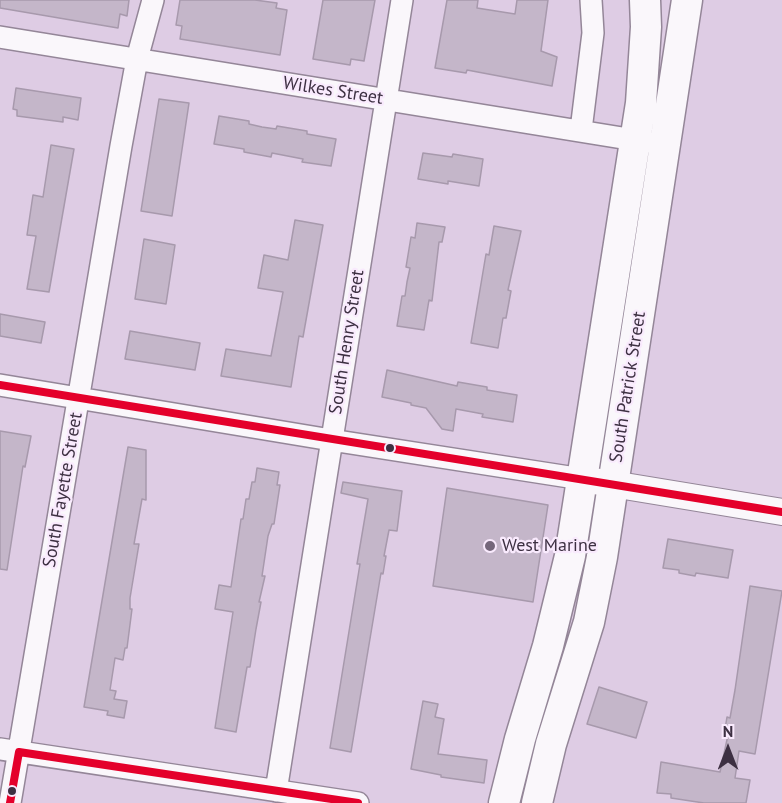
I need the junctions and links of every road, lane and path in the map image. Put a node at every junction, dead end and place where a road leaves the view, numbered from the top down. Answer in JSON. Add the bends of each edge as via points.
{"nodes":[{"id":1,"x":153,"y":0,"type":"edge"},
{"id":2,"x":402,"y":0,"type":"edge"},
{"id":3,"x":591,"y":0,"type":"edge"},
{"id":4,"x":645,"y":0,"type":"edge"},
{"id":5,"x":687,"y":0,"type":"edge"},
{"id":6,"x":0,"y":37,"type":"edge"},
{"id":7,"x":137,"y":59,"type":"junction"},
{"id":8,"x":385,"y":100,"type":"junction"},
{"id":9,"x":581,"y":130,"type":"junction"},
{"id":10,"x":635,"y":140,"type":"junction"},
{"id":11,"x":665,"y":145,"type":"junction"},
{"id":12,"x":0,"y":385,"type":"edge"},
{"id":13,"x":79,"y":397,"type":"junction"},
{"id":14,"x":331,"y":440,"type":"junction"},
{"id":15,"x":582,"y":479,"type":"junction"},
{"id":16,"x":614,"y":484,"type":"junction"},
{"id":17,"x":782,"y":512,"type":"edge"},
{"id":18,"x":9,"y":750,"type":"edge"},
{"id":19,"x":276,"y":791,"type":"junction"},
{"id":20,"x":10,"y":803,"type":"edge"},
{"id":21,"x":358,"y":803,"type":"edge"},
{"id":22,"x":504,"y":803,"type":"edge"},
{"id":23,"x":537,"y":803,"type":"edge"}],
"edges":[{"from":1,"to":7,"type":"street","name":"South Fayette Street"},
{"from":2,"to":8,"type":"street","name":"South Henry Street"},
{"from":3,"to":9,"type":"street","via":[[593,33]]},
{"from":4,"to":10,"type":"highway","name":"South Patrick Street","via":[[646,38]]},
{"from":5,"to":11,"type":"highway","name":"South Patrick Street"},
{"from":6,"to":7,"type":"street","name":"Wilkes Street"},
{"from":7,"to":8,"type":"street","name":"Wilkes Street"},
{"from":7,"to":13,"type":"street","name":"South Fayette Street"},
{"from":8,"to":9,"type":"street","name":"Wilkes Street"},
{"from":8,"to":14,"type":"street","name":"South Henry Street"},
{"from":9,"to":10,"type":"street","name":"Wilkes Street"},
{"from":10,"to":11,"type":"street","name":"Wilkes Street"},
{"from":10,"to":15,"type":"highway","name":"South Patrick Street"},
{"from":11,"to":16,"type":"highway","name":"South Patrick Street"},
{"from":12,"to":13,"type":"street"},
{"from":13,"to":14,"type":"street"},
{"from":13,"to":18,"type":"street","name":"South Fayette Street"},
{"from":14,"to":15,"type":"street"},
{"from":14,"to":19,"type":"street","name":"South Henry Street"},
{"from":15,"to":16,"type":"main road"},
{"from":15,"to":22,"type":"highway","name":"South Patrick Street","via":[[570,556]]},
{"from":16,"to":17,"type":"main road"},
{"from":16,"to":23,"type":"highway","name":"South Patrick Street","via":[[589,622],[550,746]]},
{"from":18,"to":19,"type":"street"},
{"from":18,"to":20,"type":"street","name":"South Fayette Street"},
{"from":19,"to":21,"type":"street"}]}
